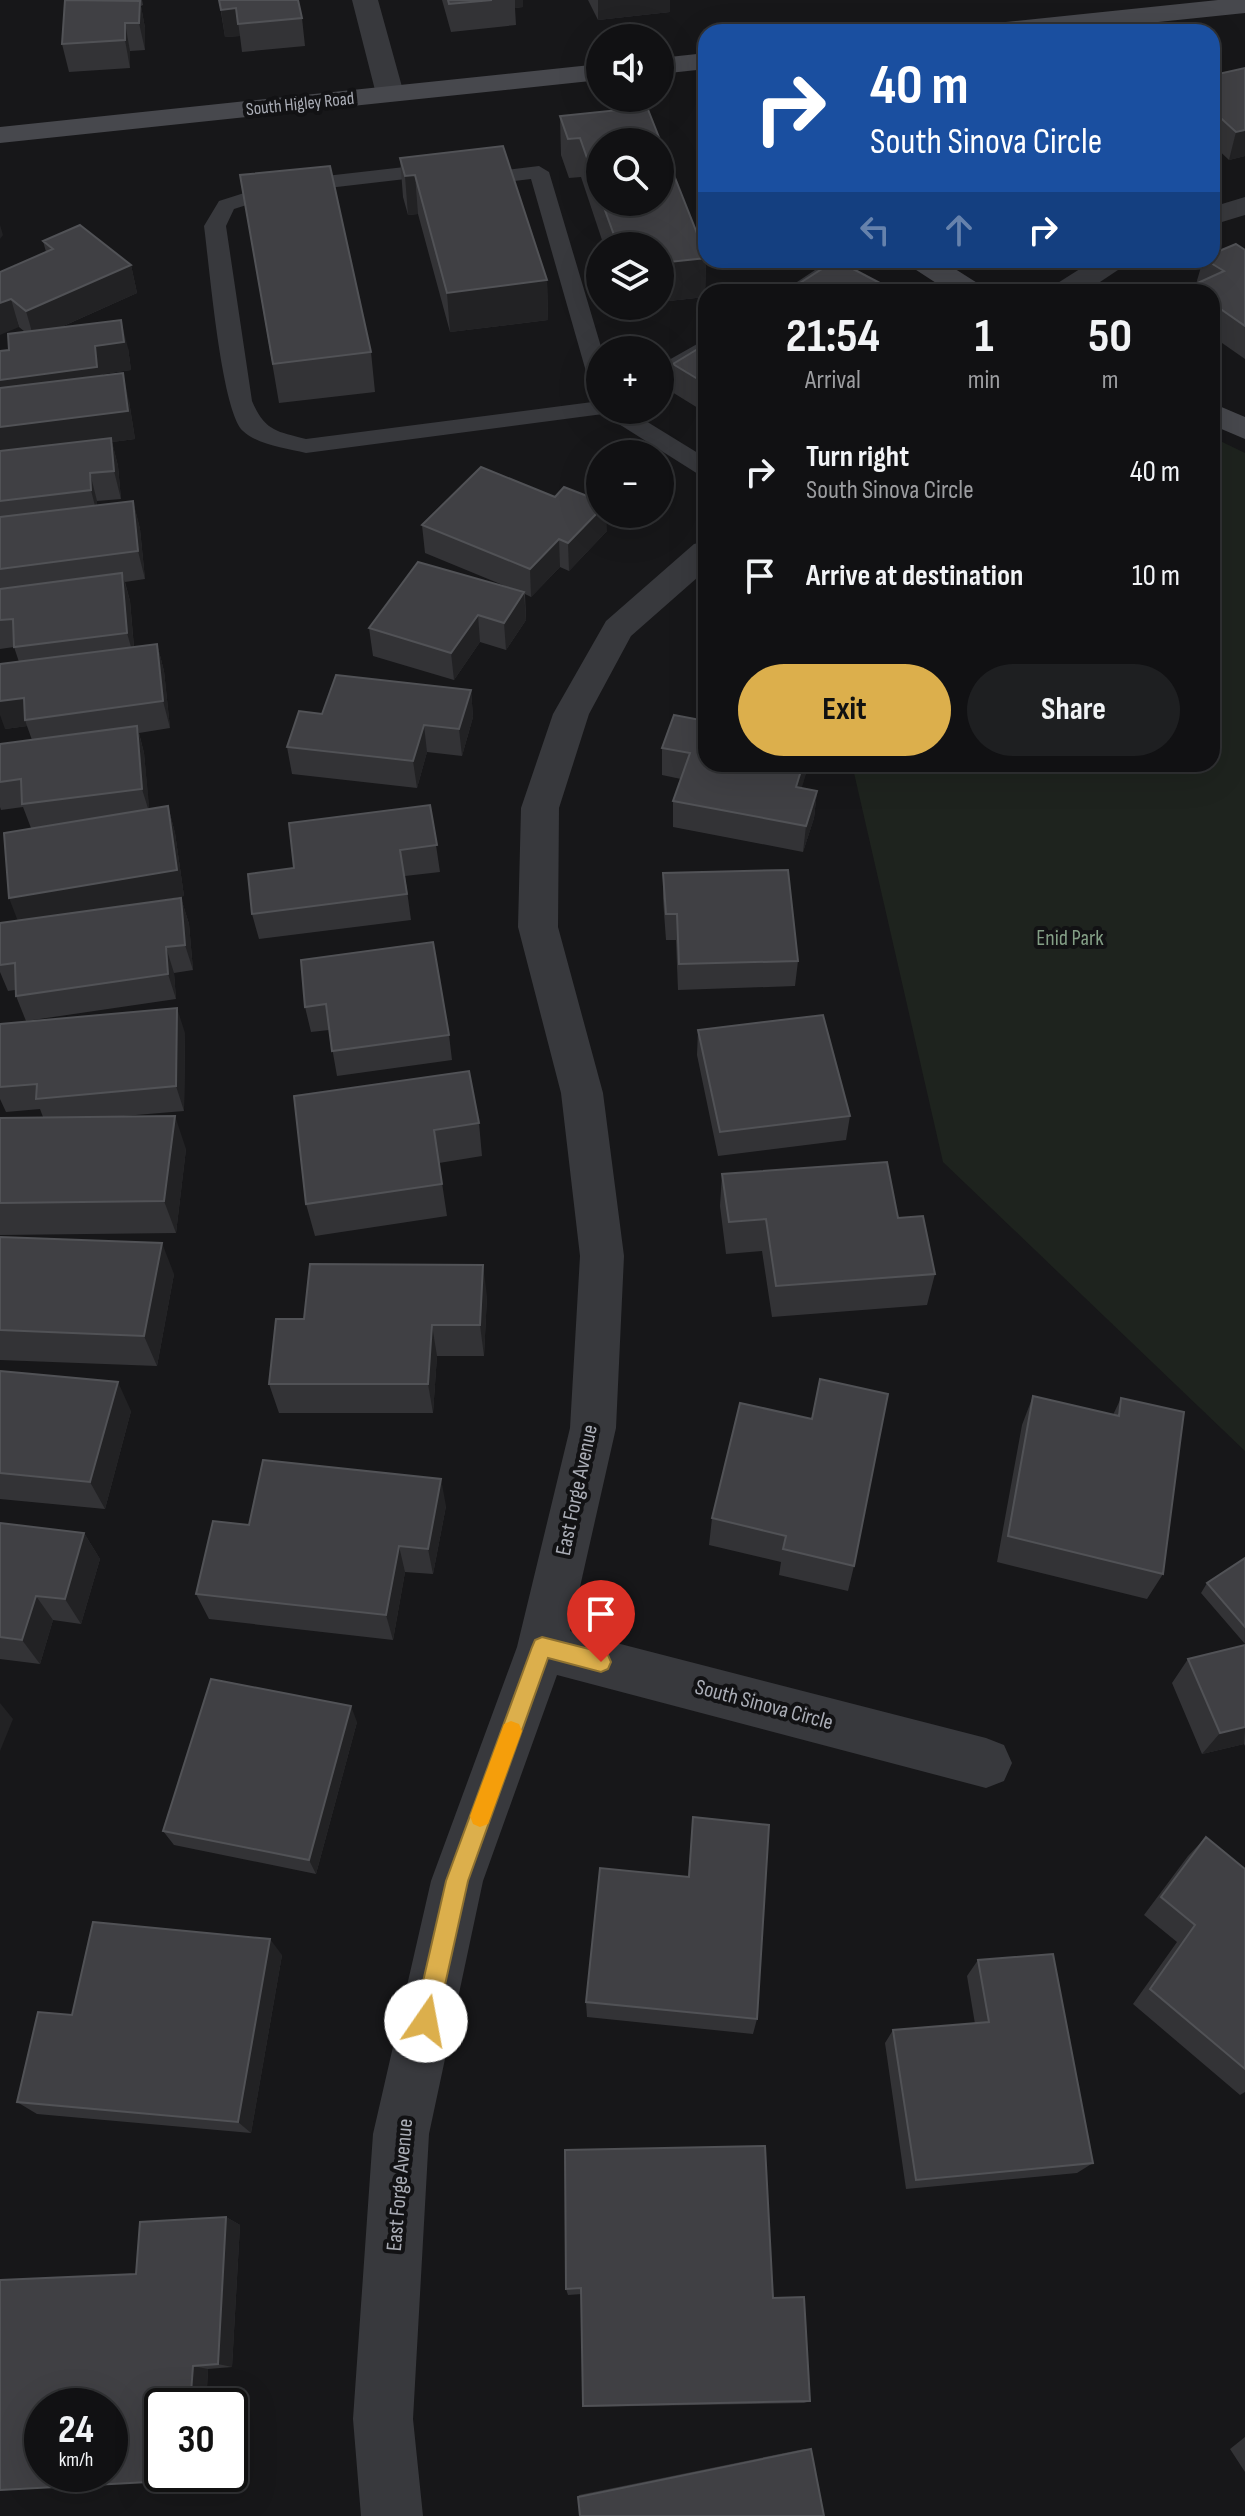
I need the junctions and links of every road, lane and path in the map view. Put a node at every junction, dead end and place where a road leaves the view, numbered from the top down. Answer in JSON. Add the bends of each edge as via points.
{"nodes":[{"id":1,"x":365,"y":0,"type":"edge"},
{"id":2,"x":1245,"y":5,"type":"edge"},
{"id":3,"x":1063,"y":24,"type":"edge"},
{"id":4,"x":698,"y":62,"type":"edge"},
{"id":5,"x":674,"y":64,"type":"edge"},
{"id":6,"x":586,"y":73,"type":"edge"},
{"id":7,"x":390,"y":94,"type":"junction"},
{"id":8,"x":0,"y":135,"type":"edge"},
{"id":9,"x":1245,"y":206,"type":"edge"},
{"id":10,"x":1220,"y":214,"type":"edge"},
{"id":11,"x":832,"y":268,"type":"edge"},
{"id":12,"x":933,"y":268,"type":"edge"},
{"id":13,"x":1102,"y":268,"type":"edge"},
{"id":14,"x":806,"y":284,"type":"edge"},
{"id":15,"x":958,"y":284,"type":"edge"},
{"id":16,"x":1076,"y":284,"type":"edge"},
{"id":17,"x":587,"y":336,"type":"edge"},
{"id":18,"x":698,"y":351,"type":"edge"},
{"id":19,"x":674,"y":366,"type":"edge"},
{"id":20,"x":586,"y":410,"type":"edge"},
{"id":21,"x":1220,"y":417,"type":"edge"},
{"id":22,"x":634,"y":424,"type":"edge"},
{"id":23,"x":1245,"y":429,"type":"edge"},
{"id":24,"x":698,"y":464,"type":"edge"},
{"id":25,"x":698,"y":559,"type":"edge"},
{"id":26,"x":542,"y":1647,"type":"junction"},
{"id":27,"x":986,"y":1763,"type":"dead end"},
{"id":28,"x":392,"y":2516,"type":"edge"}],
"edges":[{"from":1,"to":7,"type":"street"},
{"from":2,"to":3,"type":"main road"},
{"from":4,"to":5,"type":"main road"},
{"from":6,"to":7,"type":"main road","name":"South Higley Road"},
{"from":7,"to":8,"type":"main road","name":"South Higley Road"},
{"from":9,"to":10,"type":"street"},
{"from":11,"to":14,"type":"lane"},
{"from":12,"to":15,"type":"main road"},
{"from":13,"to":16,"type":"street"},
{"from":17,"to":20,"type":"lane","via":[[539,172],[506,176],[466,166],[282,187],[226,205],[215,226],[240,401],[251,426],[274,438],[306,446]]},
{"from":18,"to":19,"type":"lane"},
{"from":21,"to":23,"type":"main road"},
{"from":22,"to":24,"type":"lane"},
{"from":25,"to":26,"type":"street","name":"East Forge Avenue","via":[[618,629],[571,714],[540,808],[538,927],[582,1093],[602,1256],[593,1428]]},
{"from":26,"to":27,"type":"street","name":"South Sinova Circle"},
{"from":26,"to":28,"type":"street","name":"East Forge Avenue","via":[[457,1881],[401,2134],[383,2419]]}]}
